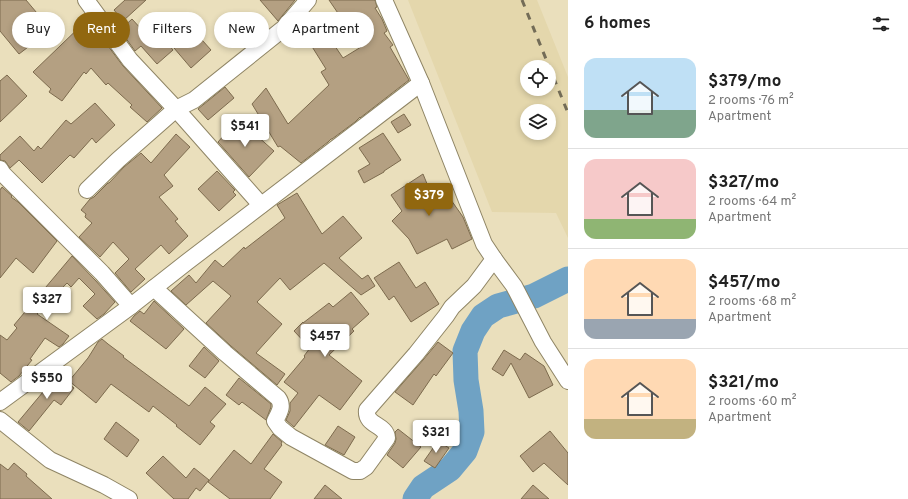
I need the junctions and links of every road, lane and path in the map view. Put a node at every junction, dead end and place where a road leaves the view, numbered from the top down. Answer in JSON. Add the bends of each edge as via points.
{"nodes":[{"id":1,"x":86,"y":0,"type":"edge"},
{"id":2,"x":308,"y":0,"type":"edge"},
{"id":3,"x":384,"y":0,"type":"edge"},
{"id":4,"x":421,"y":83,"type":"junction"},
{"id":5,"x":176,"y":109,"type":"junction"},
{"id":6,"x":0,"y":169,"type":"edge"},
{"id":7,"x":87,"y":190,"type":"dead end"},
{"id":8,"x":261,"y":206,"type":"junction"},
{"id":9,"x":494,"y":259,"type":"junction"},
{"id":10,"x":154,"y":288,"type":"junction"},
{"id":11,"x":131,"y":306,"type":"junction"},
{"id":12,"x":568,"y":381,"type":"edge"},
{"id":13,"x":0,"y":402,"type":"edge"},
{"id":14,"x":0,"y":420,"type":"edge"},
{"id":15,"x":129,"y":499,"type":"edge"}],
"edges":[{"from":1,"to":5,"type":"street","via":[[130,60]]},
{"from":2,"to":5,"type":"street","via":[[284,28],[194,100]]},
{"from":3,"to":4,"type":"street"},
{"from":4,"to":8,"type":"street"},
{"from":4,"to":9,"type":"street","via":[[484,244]]},
{"from":5,"to":7,"type":"street"},
{"from":5,"to":8,"type":"street"},
{"from":6,"to":11,"type":"street"},
{"from":8,"to":10,"type":"street"},
{"from":9,"to":10,"type":"street","via":[[474,286],[452,307],[416,354],[367,410],[366,415],[370,421],[385,432],[387,438],[366,467],[360,471],[353,471],[291,437],[280,428],[275,421],[280,410],[281,402],[278,398]]},
{"from":9,"to":12,"type":"street","via":[[514,286],[543,342]]},
{"from":10,"to":11,"type":"street"},
{"from":11,"to":13,"type":"street"},
{"from":14,"to":15,"type":"street","via":[[50,460],[104,484]]}]}
